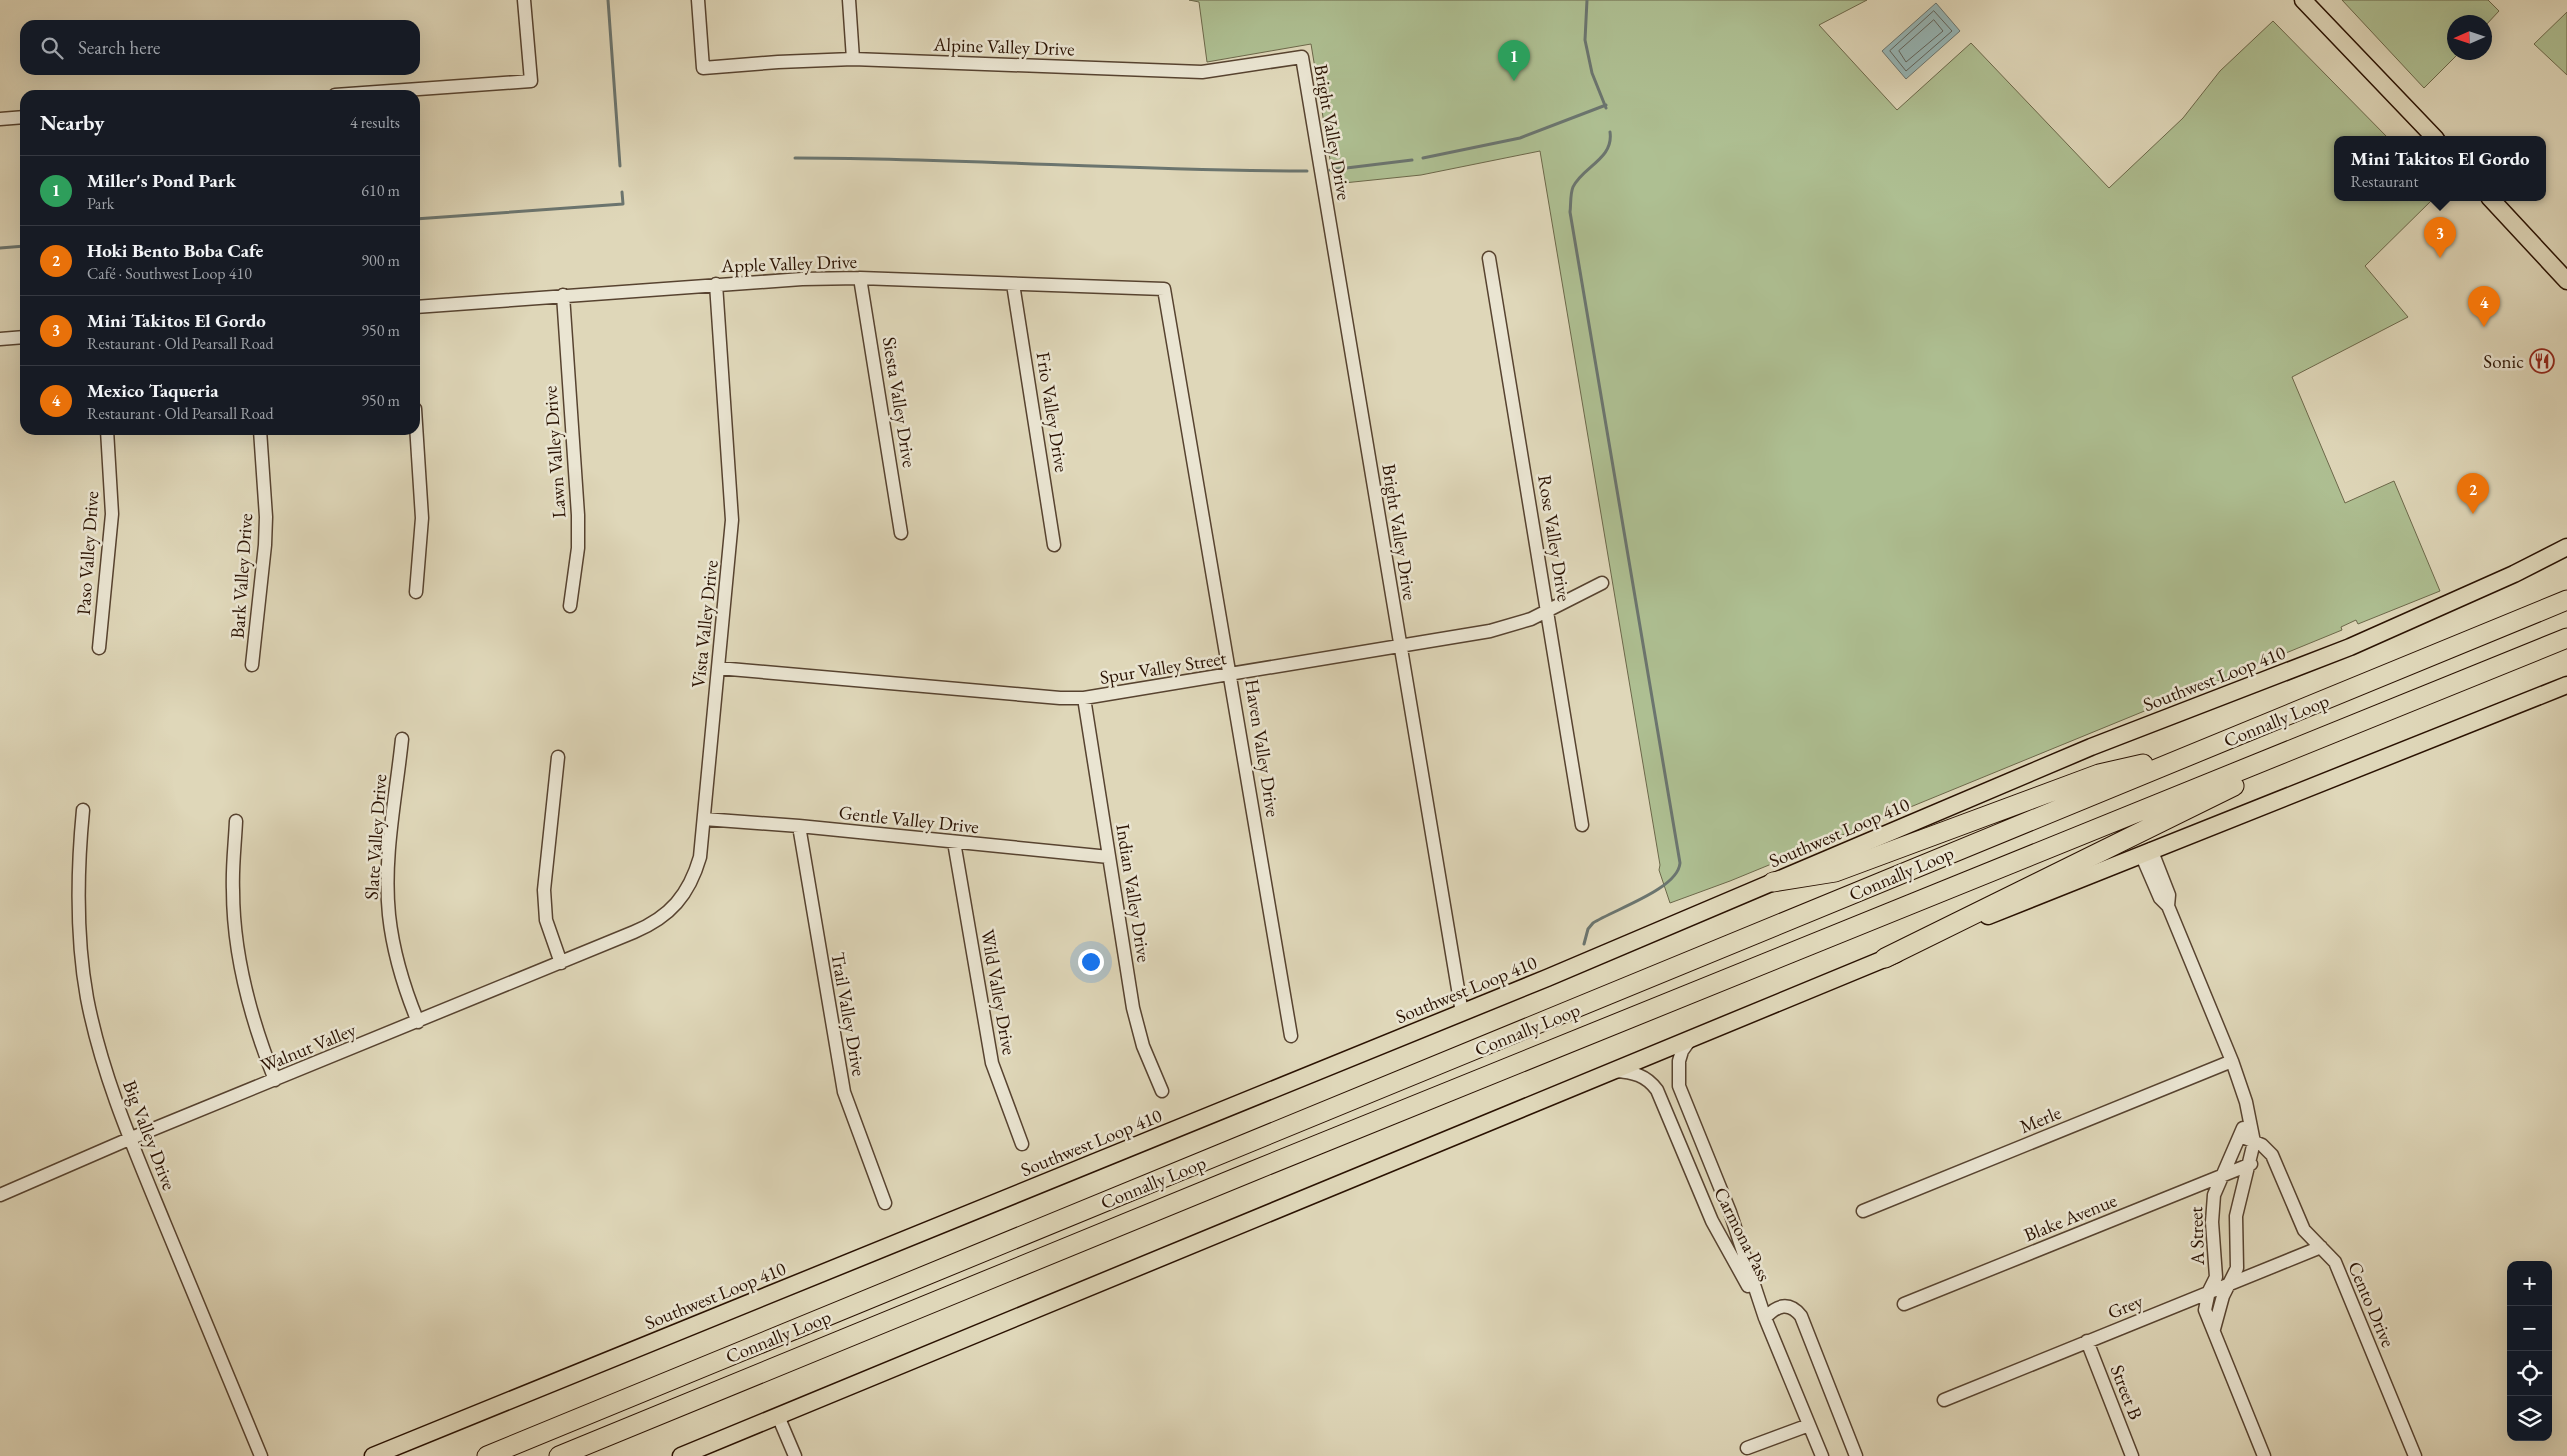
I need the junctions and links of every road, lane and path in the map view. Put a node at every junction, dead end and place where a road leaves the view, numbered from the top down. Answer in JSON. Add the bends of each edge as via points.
{"nodes":[{"id":1,"x":524,"y":0,"type":"edge"},
{"id":2,"x":698,"y":0,"type":"edge"},
{"id":3,"x":849,"y":0,"type":"edge"},
{"id":4,"x":2303,"y":0,"type":"edge"},
{"id":5,"x":1302,"y":58,"type":"joint"},
{"id":6,"x":853,"y":60,"type":"junction"},
{"id":7,"x":405,"y":90,"type":"edge"},
{"id":8,"x":20,"y":117,"type":"edge"},
{"id":9,"x":0,"y":119,"type":"edge"},
{"id":10,"x":2433,"y":136,"type":"edge"},
{"id":11,"x":2493,"y":201,"type":"edge"},
{"id":12,"x":2540,"y":252,"type":"junction"},
{"id":13,"x":1490,"y":258,"type":"dead end"},
{"id":14,"x":2567,"y":263,"type":"edge"},
{"id":15,"x":860,"y":278,"type":"junction"},
{"id":16,"x":2567,"y":281,"type":"edge"},
{"id":17,"x":716,"y":284,"type":"junction"},
{"id":18,"x":1013,"y":284,"type":"junction"},
{"id":19,"x":1164,"y":289,"type":"joint"},
{"id":20,"x":563,"y":295,"type":"junction"},
{"id":21,"x":420,"y":307,"type":"edge"},
{"id":22,"x":20,"y":337,"type":"edge"},
{"id":23,"x":0,"y":339,"type":"edge"},
{"id":24,"x":107,"y":435,"type":"edge"},
{"id":25,"x":260,"y":435,"type":"edge"},
{"id":26,"x":417,"y":435,"type":"edge"},
{"id":27,"x":902,"y":533,"type":"dead end"},
{"id":28,"x":1054,"y":545,"type":"dead end"},
{"id":29,"x":2567,"y":547,"type":"edge"},
{"id":30,"x":1602,"y":583,"type":"dead end"},
{"id":31,"x":416,"y":592,"type":"dead end"},
{"id":32,"x":2567,"y":600,"type":"edge"},
{"id":33,"x":570,"y":606,"type":"dead end"},
{"id":34,"x":1548,"y":611,"type":"junction"},
{"id":35,"x":2567,"y":638,"type":"edge"},
{"id":36,"x":1400,"y":646,"type":"junction"},
{"id":37,"x":99,"y":648,"type":"dead end"},
{"id":38,"x":252,"y":665,"type":"dead end"},
{"id":39,"x":718,"y":668,"type":"junction"},
{"id":40,"x":1232,"y":675,"type":"junction"},
{"id":41,"x":2567,"y":685,"type":"edge"},
{"id":42,"x":1084,"y":698,"type":"junction"},
{"id":43,"x":402,"y":739,"type":"dead end"},
{"id":44,"x":2311,"y":742,"type":"junction"},
{"id":45,"x":2193,"y":754,"type":"junction"},
{"id":46,"x":558,"y":757,"type":"dead end"},
{"id":47,"x":83,"y":810,"type":"dead end"},
{"id":48,"x":704,"y":819,"type":"junction"},
{"id":49,"x":236,"y":821,"type":"dead end"},
{"id":50,"x":1582,"y":825,"type":"dead end"},
{"id":51,"x":799,"y":826,"type":"junction"},
{"id":52,"x":954,"y":842,"type":"junction"},
{"id":53,"x":2146,"y":852,"type":"junction"},
{"id":54,"x":1109,"y":858,"type":"junction"},
{"id":55,"x":1773,"y":882,"type":"junction"},
{"id":56,"x":630,"y":934,"type":"joint"},
{"id":57,"x":1886,"y":958,"type":"junction"},
{"id":58,"x":561,"y":963,"type":"junction"},
{"id":59,"x":1462,"y":1012,"type":"junction"},
{"id":60,"x":418,"y":1022,"type":"junction"},
{"id":61,"x":1291,"y":1036,"type":"dead end"},
{"id":62,"x":1692,"y":1037,"type":"junction"},
{"id":63,"x":2232,"y":1061,"type":"junction"},
{"id":64,"x":1615,"y":1071,"type":"junction"},
{"id":65,"x":275,"y":1080,"type":"junction"},
{"id":66,"x":1162,"y":1091,"type":"dead end"},
{"id":67,"x":2248,"y":1114,"type":"junction"},
{"id":68,"x":2240,"y":1136,"type":"junction"},
{"id":69,"x":130,"y":1139,"type":"junction"},
{"id":70,"x":2254,"y":1142,"type":"junction"},
{"id":71,"x":1022,"y":1144,"type":"dead end"},
{"id":72,"x":1708,"y":1159,"type":"junction"},
{"id":73,"x":2250,"y":1164,"type":"junction"},
{"id":74,"x":1689,"y":1167,"type":"junction"},
{"id":75,"x":2222,"y":1176,"type":"junction"},
{"id":76,"x":0,"y":1195,"type":"edge"},
{"id":77,"x":885,"y":1203,"type":"dead end"},
{"id":78,"x":1863,"y":1211,"type":"dead end"},
{"id":79,"x":2321,"y":1247,"type":"junction"},
{"id":80,"x":2231,"y":1283,"type":"junction"},
{"id":81,"x":2209,"y":1292,"type":"junction"},
{"id":82,"x":1904,"y":1304,"type":"dead end"},
{"id":83,"x":1765,"y":1318,"type":"junction"},
{"id":84,"x":2214,"y":1329,"type":"junction"},
{"id":85,"x":2087,"y":1341,"type":"junction"},
{"id":86,"x":1944,"y":1400,"type":"dead end"},
{"id":87,"x":778,"y":1416,"type":"junction"},
{"id":88,"x":1809,"y":1425,"type":"junction"},
{"id":89,"x":1747,"y":1448,"type":"dead end"},
{"id":90,"x":262,"y":1456,"type":"edge"},
{"id":91,"x":373,"y":1456,"type":"edge"},
{"id":92,"x":487,"y":1456,"type":"edge"},
{"id":93,"x":559,"y":1456,"type":"edge"},
{"id":94,"x":681,"y":1456,"type":"edge"},
{"id":95,"x":795,"y":1456,"type":"edge"},
{"id":96,"x":1822,"y":1456,"type":"edge"},
{"id":97,"x":1856,"y":1456,"type":"edge"},
{"id":98,"x":2132,"y":1456,"type":"edge"},
{"id":99,"x":2264,"y":1456,"type":"edge"},
{"id":100,"x":2415,"y":1456,"type":"edge"}],
"edges":[{"from":1,"to":7,"type":"street","via":[[531,81]]},
{"from":2,"to":6,"type":"street","name":"Alpine Valley Drive","via":[[703,68]]},
{"from":3,"to":6,"type":"street"},
{"from":4,"to":10,"type":"main road"},
{"from":5,"to":6,"type":"street","name":"Alpine Valley Drive","via":[[1202,72]]},
{"from":5,"to":36,"type":"street","name":"Bright Valley Drive"},
{"from":8,"to":9,"type":"street"},
{"from":11,"to":12,"type":"main road"},
{"from":12,"to":14,"type":"main road"},
{"from":12,"to":16,"type":"main road"},
{"from":13,"to":34,"type":"street","name":"Rose Valley Drive"},
{"from":15,"to":17,"type":"street","name":"Apple Valley Drive"},
{"from":15,"to":18,"type":"street","name":"Apple Valley Drive"},
{"from":15,"to":27,"type":"street","name":"Siesta Valley Drive"},
{"from":17,"to":20,"type":"street","name":"Apple Valley Drive"},
{"from":17,"to":39,"type":"street","name":"Vista Valley Drive","via":[[732,520]]},
{"from":18,"to":19,"type":"street","name":"Apple Valley Drive"},
{"from":18,"to":28,"type":"street","name":"Frio Valley Drive"},
{"from":19,"to":40,"type":"street","name":"Haven Valley Drive"},
{"from":20,"to":21,"type":"street","name":"Apple Valley Drive"},
{"from":20,"to":33,"type":"street","name":"Lawn Valley Drive","via":[[578,515],[578,548]]},
{"from":22,"to":23,"type":"street"},
{"from":24,"to":37,"type":"street","name":"Paso Valley Drive","via":[[112,514]]},
{"from":25,"to":38,"type":"street","name":"Bark Valley Drive","via":[[266,545]]},
{"from":26,"to":31,"type":"street","via":[[422,518]]},
{"from":29,"to":55,"type":"main road","name":"Southwest Loop 410","via":[[2350,647],[2091,747]]},
{"from":30,"to":34,"type":"street","name":"Spur Valley Street"},
{"from":32,"to":45,"type":"highway","name":"Connally Loop"},
{"from":34,"to":36,"type":"street","name":"Spur Valley Street","via":[[1512,626]]},
{"from":34,"to":50,"type":"street","name":"Rose Valley Drive"},
{"from":35,"to":44,"type":"highway","name":"Connally Loop"},
{"from":36,"to":40,"type":"street","name":"Spur Valley Street"},
{"from":36,"to":59,"type":"street","name":"Bright Valley Drive"},
{"from":39,"to":42,"type":"street","name":"Spur Valley Street"},
{"from":39,"to":48,"type":"street","name":"Vista Valley Drive"},
{"from":40,"to":42,"type":"street","name":"Spur Valley Street"},
{"from":40,"to":61,"type":"street","name":"Haven Valley Drive"},
{"from":41,"to":53,"type":"main road"},
{"from":42,"to":54,"type":"street","name":"Indian Valley Drive"},
{"from":43,"to":60,"type":"street","name":"Slate Valley Drive","via":[[390,851],[389,915],[402,977]]},
{"from":44,"to":57,"type":"highway","via":[[2269,769]]},
{"from":44,"to":93,"type":"highway","name":"Connally Loop"},
{"from":45,"to":55,"type":"highway","via":[[2099,774],[1835,872]]},
{"from":45,"to":92,"type":"highway","name":"Connally Loop"},
{"from":46,"to":58,"type":"street","via":[[544,890],[546,920]]},
{"from":47,"to":69,"type":"street","name":"Big Valley Drive","via":[[79,900],[87,997],[99,1052]]},
{"from":48,"to":51,"type":"street","name":"Gentle Valley Drive"},
{"from":48,"to":56,"type":"street","name":"Vista Valley Drive","via":[[700,858],[685,894],[662,918]]},
{"from":49,"to":65,"type":"street","via":[[233,890],[237,947],[246,996]]},
{"from":51,"to":52,"type":"street","name":"Gentle Valley Drive"},
{"from":51,"to":77,"type":"street","name":"Trail Valley Drive","via":[[844,1092]]},
{"from":52,"to":54,"type":"street","name":"Gentle Valley Drive"},
{"from":52,"to":71,"type":"street","name":"Wild Valley Drive","via":[[992,1063]]},
{"from":53,"to":57,"type":"main road"},
{"from":53,"to":63,"type":"street","name":"A Street","via":[[2160,898],[2168,906]]},
{"from":54,"to":66,"type":"street","name":"Indian Valley Drive","via":[[1133,1008],[1143,1046]]},
{"from":55,"to":59,"type":"main road","name":"Southwest Loop 410"},
{"from":56,"to":58,"type":"street","name":"Walnut Valley"},
{"from":57,"to":62,"type":"main road"},
{"from":58,"to":60,"type":"street","name":"Walnut Valley"},
{"from":59,"to":91,"type":"main road","name":"Southwest Loop 410"},
{"from":60,"to":65,"type":"street","name":"Walnut Valley"},
{"from":62,"to":64,"type":"main road"},
{"from":62,"to":72,"type":"street","name":"Carmona Pass","via":[[1679,1062],[1679,1086]]},
{"from":63,"to":67,"type":"street","name":"A Street"},
{"from":63,"to":78,"type":"street","name":"Merle"},
{"from":64,"to":74,"type":"street","name":"Carmona Pass","via":[[1637,1074],[1651,1081]]},
{"from":64,"to":87,"type":"main road","via":[[1452,1135],[1238,1227]]},
{"from":65,"to":69,"type":"street","name":"Walnut Valley"},
{"from":67,"to":68,"type":"street","name":"A Street"},
{"from":67,"to":70,"type":"street","name":"A Street"},
{"from":68,"to":70,"type":"street","name":"Cento Drive"},
{"from":68,"to":75,"type":"street","name":"A Street"},
{"from":69,"to":76,"type":"street","name":"Walnut Valley"},
{"from":69,"to":90,"type":"street","name":"Big Valley Drive"},
{"from":70,"to":73,"type":"street","name":"A Street"},
{"from":70,"to":79,"type":"street","name":"Cento Drive","via":[[2272,1155],[2304,1230]]},
{"from":72,"to":74,"type":"street"},
{"from":72,"to":83,"type":"street","name":"Carmona Pass","via":[[1730,1212]]},
{"from":73,"to":75,"type":"street","name":"Blake Avenue"},
{"from":73,"to":80,"type":"street","name":"A Street","via":[[2236,1216],[2238,1255]]},
{"from":74,"to":83,"type":"street","name":"Carmona Pass","via":[[1712,1221]]},
{"from":75,"to":81,"type":"street","name":"A Street","via":[[2212,1208],[2216,1277]]},
{"from":75,"to":82,"type":"street","name":"Blake Avenue"},
{"from":79,"to":80,"type":"street","name":"Grey"},
{"from":79,"to":100,"type":"street","name":"Cento Drive","via":[[2335,1262]]},
{"from":80,"to":81,"type":"street","name":"Grey"},
{"from":80,"to":84,"type":"street","name":"A Street","via":[[2223,1296]]},
{"from":81,"to":84,"type":"street","name":"A Street","via":[[2206,1310]]},
{"from":81,"to":85,"type":"street","name":"Grey"},
{"from":83,"to":88,"type":"street","name":"Carmona Pass"},
{"from":83,"to":97,"type":"street","via":[[1772,1310],[1784,1305],[1795,1309],[1800,1316]]},
{"from":84,"to":99,"type":"street","name":"A Street"},
{"from":85,"to":86,"type":"street","name":"Grey"},
{"from":85,"to":98,"type":"street","name":"Street B"},
{"from":87,"to":94,"type":"main road"},
{"from":87,"to":95,"type":"street"},
{"from":88,"to":89,"type":"street"},
{"from":88,"to":96,"type":"street","name":"Carmona Pass"}]}
